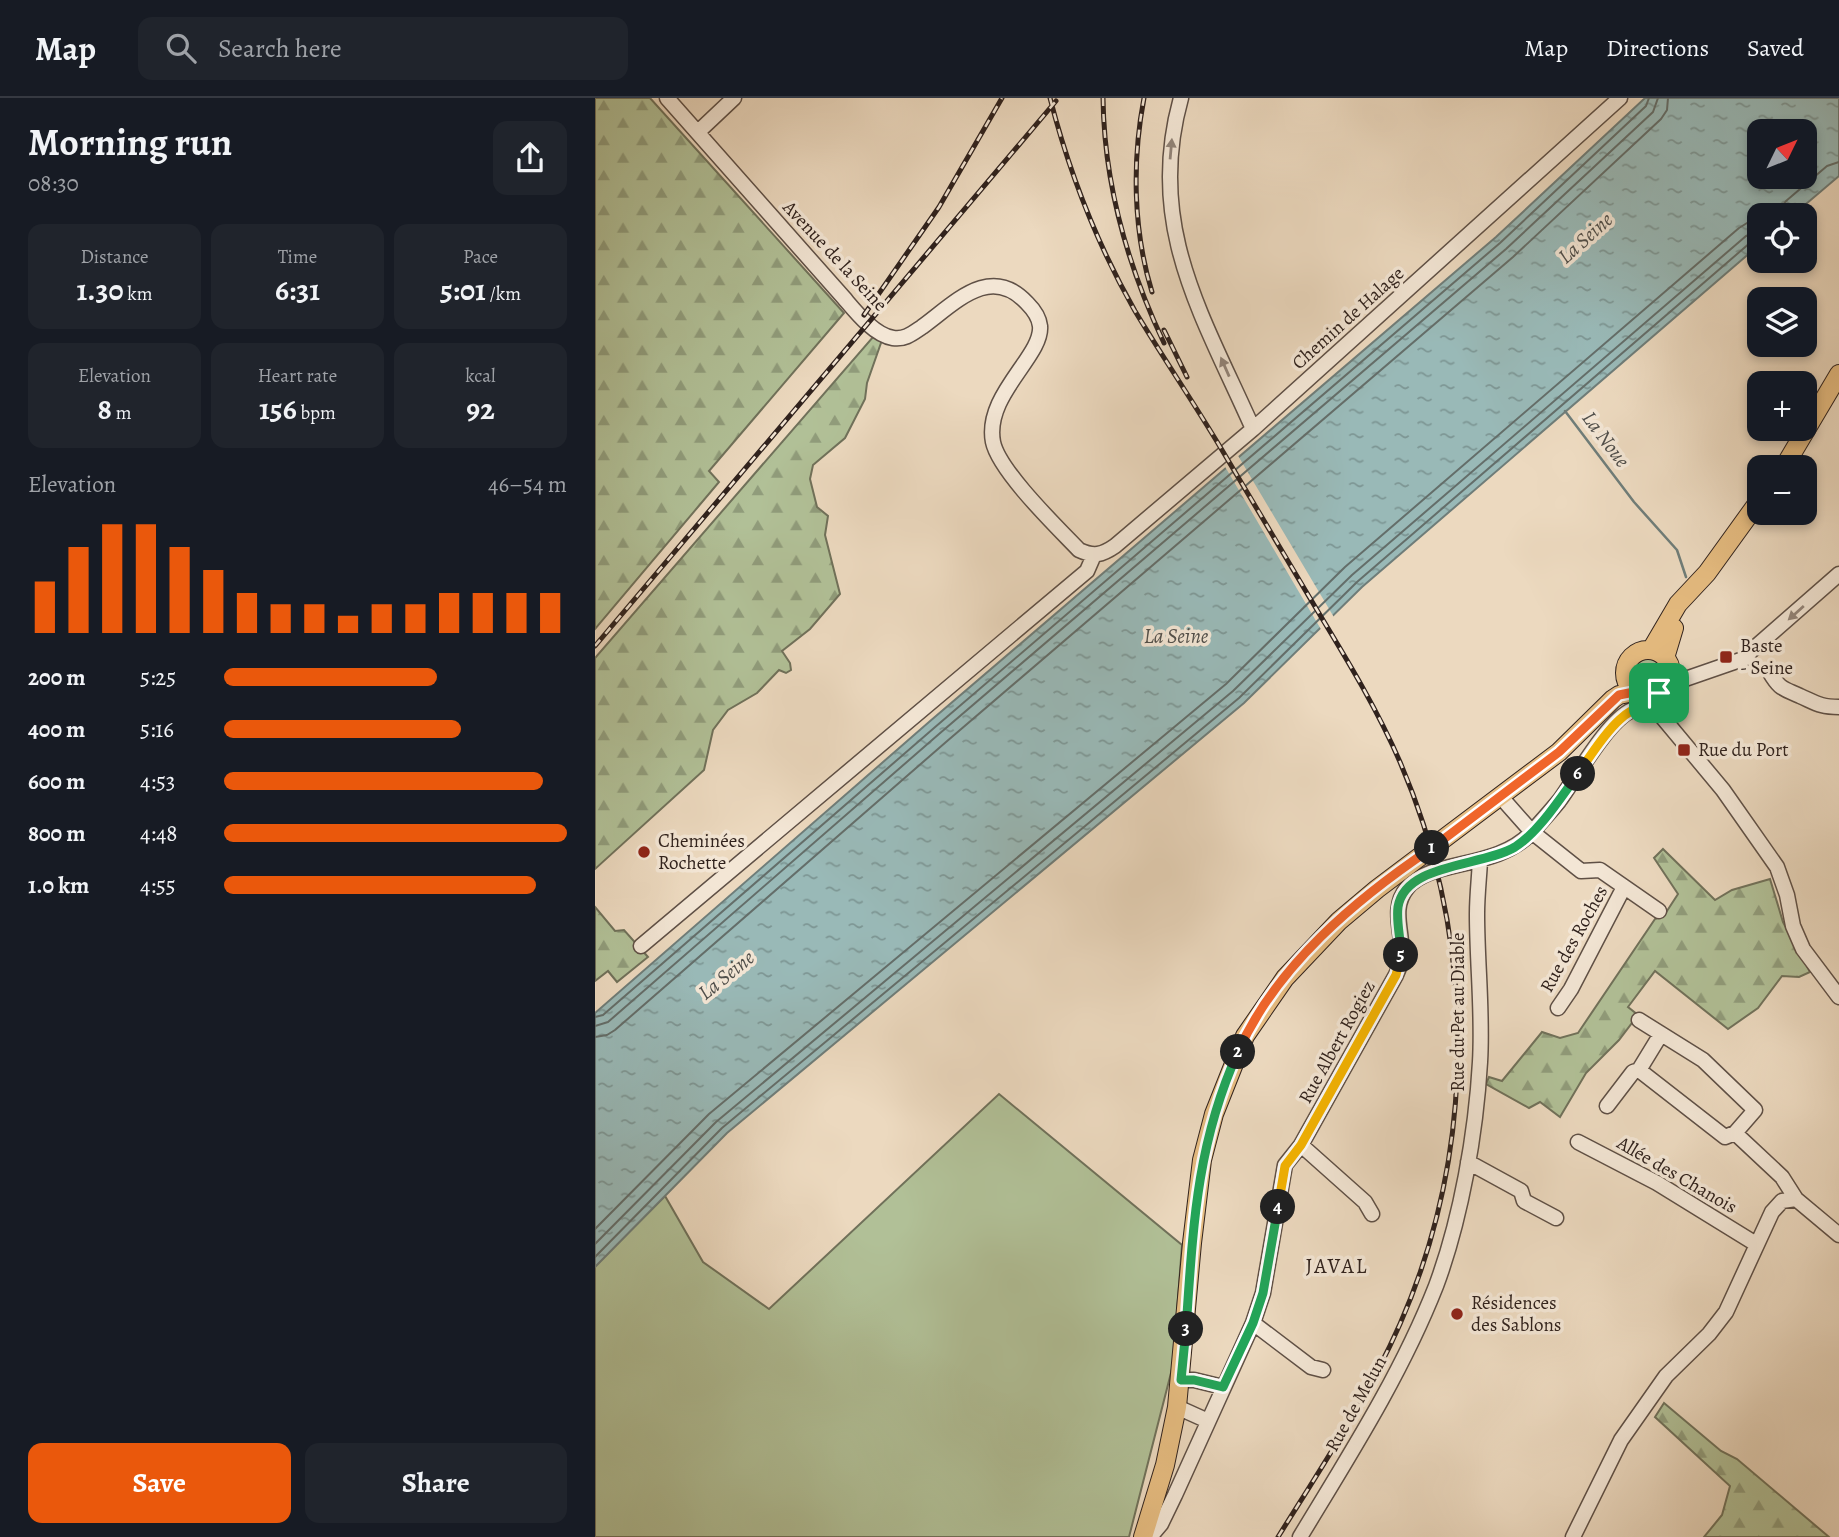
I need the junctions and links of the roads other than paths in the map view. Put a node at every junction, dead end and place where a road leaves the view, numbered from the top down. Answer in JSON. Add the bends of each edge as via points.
{"nodes":[{"id":1,"x":667,"y":98,"type":"edge"},
{"id":2,"x":734,"y":98,"type":"edge"},
{"id":3,"x":1181,"y":98,"type":"edge"},
{"id":4,"x":1620,"y":98,"type":"edge"},
{"id":5,"x":698,"y":132,"type":"junction"},
{"id":6,"x":1839,"y":374,"type":"edge"},
{"id":7,"x":1253,"y":429,"type":"junction"},
{"id":8,"x":1791,"y":455,"type":"edge"},
{"id":9,"x":1747,"y":518,"type":"edge"},
{"id":10,"x":1751,"y":525,"type":"edge"},
{"id":11,"x":1094,"y":555,"type":"junction"},
{"id":12,"x":1839,"y":574,"type":"edge"},
{"id":13,"x":1747,"y":658,"type":"junction"},
{"id":14,"x":1624,"y":674,"type":"junction"},
{"id":15,"x":1662,"y":683,"type":"junction"},
{"id":16,"x":1637,"y":694,"type":"junction"},
{"id":17,"x":1839,"y":707,"type":"edge"},
{"id":18,"x":1538,"y":767,"type":"junction"},
{"id":19,"x":1501,"y":797,"type":"junction"},
{"id":20,"x":1528,"y":827,"type":"junction"},
{"id":21,"x":1480,"y":861,"type":"junction"},
{"id":22,"x":1624,"y":887,"type":"junction"},
{"id":23,"x":1659,"y":911,"type":"dead end"},
{"id":24,"x":641,"y":946,"type":"dead end"},
{"id":25,"x":1839,"y":997,"type":"edge"},
{"id":26,"x":1558,"y":1008,"type":"dead end"},
{"id":27,"x":1639,"y":1020,"type":"dead end"},
{"id":28,"x":1661,"y":1034,"type":"junction"},
{"id":29,"x":1639,"y":1070,"type":"junction"},
{"id":30,"x":1607,"y":1106,"type":"dead end"},
{"id":31,"x":1735,"y":1133,"type":"junction"},
{"id":32,"x":1578,"y":1142,"type":"dead end"},
{"id":33,"x":1301,"y":1145,"type":"junction"},
{"id":34,"x":1468,"y":1162,"type":"junction"},
{"id":35,"x":1796,"y":1199,"type":"junction"},
{"id":36,"x":1372,"y":1214,"type":"dead end"},
{"id":37,"x":1556,"y":1218,"type":"dead end"},
{"id":38,"x":1839,"y":1235,"type":"edge"},
{"id":39,"x":1756,"y":1244,"type":"junction"},
{"id":40,"x":1436,"y":1284,"type":"joint"},
{"id":41,"x":1253,"y":1323,"type":"junction"},
{"id":42,"x":1323,"y":1370,"type":"dead end"},
{"id":43,"x":1181,"y":1380,"type":"junction"},
{"id":44,"x":1223,"y":1387,"type":"junction"},
{"id":45,"x":1177,"y":1407,"type":"junction"},
{"id":46,"x":1208,"y":1421,"type":"junction"},
{"id":47,"x":1143,"y":1537,"type":"edge"},
{"id":48,"x":1150,"y":1537,"type":"edge"},
{"id":49,"x":1300,"y":1537,"type":"edge"},
{"id":50,"x":1573,"y":1537,"type":"edge"}],
"edges":[{"from":1,"to":5,"type":"street","name":"Avenue de la Seine"},
{"from":2,"to":5,"type":"street"},
{"from":7,"to":3,"type":"street","one_way":true,"via":[[1179,256],[1169,189]]},
{"from":4,"to":7,"type":"street","name":"Chemin de Halage"},
{"from":5,"to":11,"type":"street","name":"Avenue de la Seine","via":[[844,298],[885,335],[895,339],[910,335],[986,285],[1008,289],[1025,301],[1037,316],[1039,335],[999,404],[993,440],[1014,478],[1079,550]]},
{"from":6,"to":8,"type":"main road"},
{"from":7,"to":11,"type":"street","name":"Chemin de Halage","via":[[1115,546]]},
{"from":9,"to":15,"type":"main road","via":[[1678,604]]},
{"from":10,"to":15,"type":"main road","via":[[1673,631]]},
{"from":11,"to":24,"type":"street","via":[[1087,571]]},
{"from":12,"to":13,"type":"street","one_way":true},
{"from":13,"to":15,"type":"street","name":"Rue Albert Rogiez"},
{"from":13,"to":17,"type":"street","via":[[1769,671],[1790,694],[1820,706]]},
{"from":14,"to":15,"type":"main road","via":[[1627,661],[1638,652]]},
{"from":14,"to":16,"type":"main road"},
{"from":14,"to":18,"type":"main road","via":[[1565,732]]},
{"from":15,"to":16,"type":"main road","via":[[1647,696]]},
{"from":15,"to":20,"type":"street","name":"Rue Albert Rogiez","via":[[1639,708],[1616,723],[1559,800]]},
{"from":15,"to":25,"type":"street","via":[[1723,790],[1777,867],[1803,949]]},
{"from":16,"to":18,"type":"main road","via":[[1613,699]]},
{"from":18,"to":19,"type":"main road"},
{"from":19,"to":20,"type":"street","name":"Rue des Roches"},
{"from":19,"to":43,"type":"main road","via":[[1358,904],[1285,978],[1245,1036],[1214,1114],[1202,1160]]},
{"from":20,"to":21,"type":"street","name":"Rue Albert Rogiez","via":[[1515,847]]},
{"from":20,"to":22,"type":"street","name":"Rue des Roches","via":[[1581,871],[1600,870]]},
{"from":21,"to":33,"type":"street","name":"Rue Albert Rogiez","via":[[1425,875],[1400,897],[1401,960],[1396,975]]},
{"from":21,"to":34,"type":"street","name":"Rue du Pet au Diable","via":[[1480,1062]]},
{"from":22,"to":23,"type":"street","name":"Rue des Roches"},
{"from":22,"to":26,"type":"street","name":"Rue des Roches"},
{"from":27,"to":28,"type":"street"},
{"from":28,"to":29,"type":"street"},
{"from":28,"to":31,"type":"street","via":[[1703,1060],[1755,1110]]},
{"from":29,"to":30,"type":"street"},
{"from":29,"to":31,"type":"street","via":[[1725,1137]]},
{"from":31,"to":35,"type":"street","via":[[1781,1177]]},
{"from":32,"to":39,"type":"street","name":"Allée des Chanois","via":[[1668,1189]]},
{"from":33,"to":36,"type":"street","via":[[1366,1202]]},
{"from":33,"to":41,"type":"street","name":"Rue Albert Rogiez","via":[[1285,1166],[1263,1293]]},
{"from":34,"to":37,"type":"street","via":[[1521,1191],[1524,1201]]},
{"from":34,"to":40,"type":"street","name":"Rue du Pet au Diable"},
{"from":35,"to":38,"type":"street"},
{"from":35,"to":39,"type":"street","via":[[1782,1201],[1772,1212]]},
{"from":39,"to":50,"type":"street","via":[[1726,1312],[1666,1376],[1621,1440]]},
{"from":40,"to":49,"type":"street","name":"Rue de Melun","via":[[1380,1403]]},
{"from":41,"to":42,"type":"street","via":[[1311,1367]]},
{"from":41,"to":44,"type":"street","name":"Rue Albert Rogiez"},
{"from":43,"to":44,"type":"street"},
{"from":43,"to":45,"type":"main road"},
{"from":44,"to":46,"type":"street","name":"Rue Albert Rogiez"},
{"from":45,"to":46,"type":"street"},
{"from":45,"to":47,"type":"main road"},
{"from":46,"to":48,"type":"street","name":"Rue Albert Rogiez"}]}
